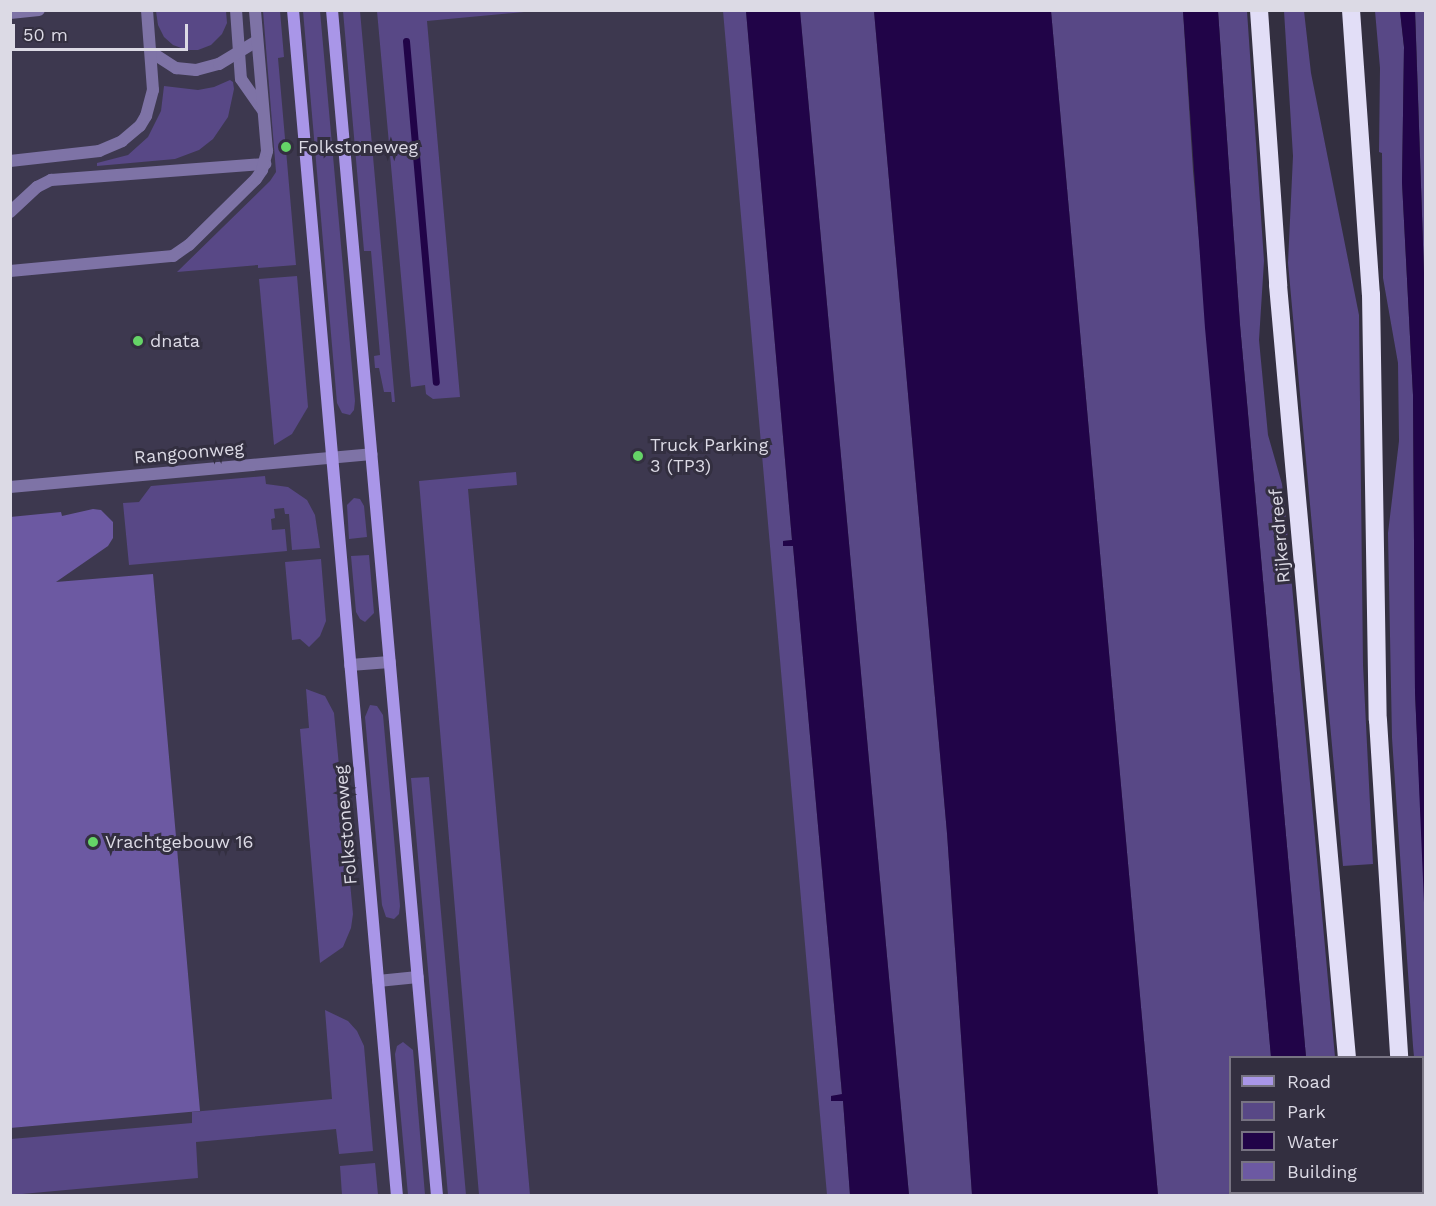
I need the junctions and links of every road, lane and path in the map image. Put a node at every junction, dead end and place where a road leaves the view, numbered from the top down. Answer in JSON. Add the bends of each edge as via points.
{"nodes":[{"id":1,"x":39,"y":10,"type":"edge"},
{"id":2,"x":147,"y":10,"type":"edge"},
{"id":3,"x":236,"y":10,"type":"edge"},
{"id":4,"x":255,"y":10,"type":"edge"},
{"id":5,"x":293,"y":10,"type":"edge"},
{"id":6,"x":332,"y":10,"type":"edge"},
{"id":7,"x":1259,"y":10,"type":"edge"},
{"id":8,"x":1351,"y":10,"type":"edge"},
{"id":9,"x":10,"y":13,"type":"edge"},
{"id":10,"x":257,"y":41,"type":"junction"},
{"id":11,"x":151,"y":52,"type":"junction"},
{"id":12,"x":239,"y":52,"type":"junction"},
{"id":13,"x":263,"y":110,"type":"junction"},
{"id":14,"x":10,"y":161,"type":"edge"},
{"id":15,"x":265,"y":164,"type":"junction"},
{"id":16,"x":10,"y":212,"type":"edge"},
{"id":17,"x":10,"y":271,"type":"edge"},
{"id":18,"x":371,"y":454,"type":"junction"},
{"id":19,"x":331,"y":458,"type":"junction"},
{"id":20,"x":10,"y":487,"type":"edge"},
{"id":21,"x":390,"y":662,"type":"junction"},
{"id":22,"x":350,"y":665,"type":"junction"},
{"id":23,"x":417,"y":977,"type":"junction"},
{"id":24,"x":378,"y":981,"type":"junction"},
{"id":25,"x":1347,"y":1056,"type":"edge"},
{"id":26,"x":1399,"y":1056,"type":"edge"},
{"id":27,"x":397,"y":1196,"type":"edge"},
{"id":28,"x":437,"y":1196,"type":"edge"}],
"edges":[{"from":1,"to":9,"type":"street"},
{"from":2,"to":11,"type":"street"},
{"from":3,"to":12,"type":"street"},
{"from":4,"to":10,"type":"street"},
{"from":5,"to":19,"type":"street","name":"Folkstoneweg"},
{"from":6,"to":18,"type":"street"},
{"from":7,"to":25,"type":"highway","name":"Rijkerdreef","via":[[1279,296]]},
{"from":8,"to":26,"type":"highway","via":[[1371,294],[1378,720]]},
{"from":10,"to":12,"type":"street"},
{"from":10,"to":13,"type":"street"},
{"from":11,"to":12,"type":"street","via":[[169,65],[189,70],[211,67]]},
{"from":11,"to":14,"type":"street","via":[[150,104],[131,135],[93,152]]},
{"from":12,"to":13,"type":"street","via":[[241,79]]},
{"from":13,"to":15,"type":"street"},
{"from":15,"to":16,"type":"street","via":[[51,180],[37,187]]},
{"from":15,"to":17,"type":"street","via":[[251,185],[176,255]]},
{"from":18,"to":19,"type":"street","name":"Rangoonweg"},
{"from":18,"to":21,"type":"street"},
{"from":19,"to":20,"type":"street","name":"Rangoonweg"},
{"from":19,"to":22,"type":"street","name":"Folkstoneweg"},
{"from":21,"to":22,"type":"street"},
{"from":21,"to":23,"type":"street"},
{"from":22,"to":24,"type":"street","name":"Folkstoneweg"},
{"from":23,"to":24,"type":"street"},
{"from":23,"to":28,"type":"street"},
{"from":24,"to":27,"type":"street","name":"Folkstoneweg"}]}
